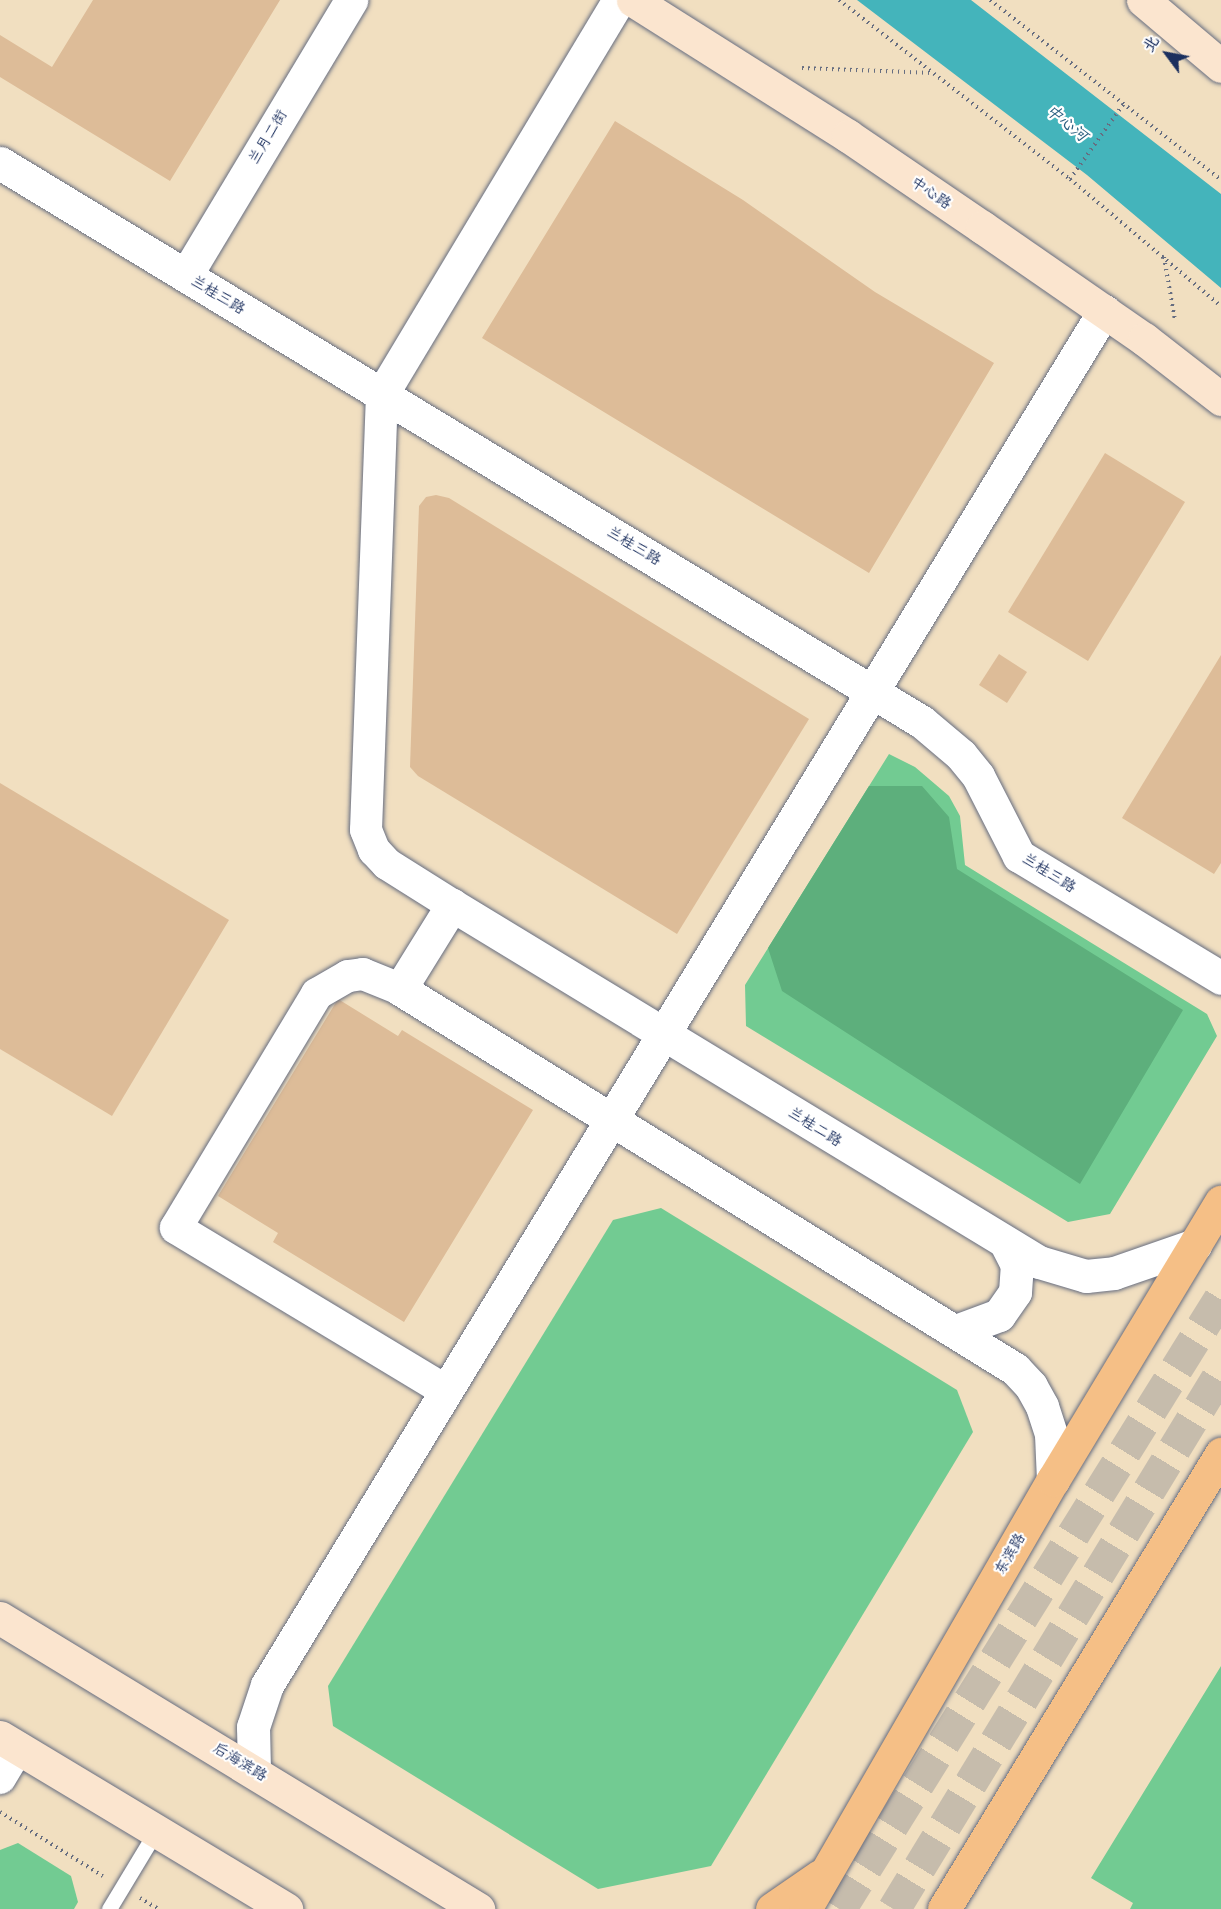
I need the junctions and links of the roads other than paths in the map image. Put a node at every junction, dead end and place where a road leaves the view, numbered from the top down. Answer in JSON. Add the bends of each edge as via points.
{"nodes":[{"id":1,"x":351,"y":0,"type":"edge"},
{"id":2,"x":619,"y":0,"type":"edge"},
{"id":3,"x":633,"y":0,"type":"edge"},
{"id":4,"x":1143,"y":0,"type":"edge"},
{"id":5,"x":1221,"y":66,"type":"edge"},
{"id":6,"x":0,"y":163,"type":"edge"},
{"id":7,"x":186,"y":275,"type":"junction"},
{"id":8,"x":1104,"y":312,"type":"junction"},
{"id":9,"x":382,"y":394,"type":"junction"},
{"id":10,"x":1221,"y":399,"type":"edge"},
{"id":11,"x":873,"y":690,"type":"junction"},
{"id":12,"x":452,"y":905,"type":"junction"},
{"id":13,"x":1221,"y":978,"type":"edge"},
{"id":14,"x":400,"y":988,"type":"junction"},
{"id":15,"x":663,"y":1034,"type":"junction"},
{"id":16,"x":612,"y":1118,"type":"junction"},
{"id":17,"x":1221,"y":1202,"type":"edge"},
{"id":18,"x":1007,"y":1245,"type":"junction"},
{"id":19,"x":1195,"y":1245,"type":"junction"},
{"id":20,"x":956,"y":1330,"type":"junction"},
{"id":21,"x":446,"y":1391,"type":"junction"},
{"id":22,"x":1221,"y":1454,"type":"edge"},
{"id":23,"x":1053,"y":1480,"type":"junction"},
{"id":24,"x":0,"y":1618,"type":"edge"},
{"id":25,"x":9,"y":1742,"type":"edge"},
{"id":26,"x":254,"y":1770,"type":"junction"},
{"id":27,"x":0,"y":1778,"type":"edge"},
{"id":28,"x":156,"y":1831,"type":"junction"},
{"id":29,"x":829,"y":1869,"type":"junction"},
{"id":30,"x":109,"y":1909,"type":"edge"},
{"id":31,"x":286,"y":1909,"type":"edge"},
{"id":32,"x":478,"y":1909,"type":"edge"},
{"id":33,"x":772,"y":1909,"type":"edge"},
{"id":34,"x":805,"y":1909,"type":"edge"},
{"id":35,"x":944,"y":1909,"type":"edge"}],
"edges":[{"from":1,"to":7,"type":"street","name":"兰月二街"},
{"from":2,"to":9,"type":"street"},
{"from":3,"to":8,"type":"main road","name":"中心路","via":[[848,136]]},
{"from":4,"to":5,"type":"main road"},
{"from":6,"to":7,"type":"street","name":"兰桂三路"},
{"from":7,"to":9,"type":"street","name":"兰桂三路"},
{"from":8,"to":10,"type":"main road","name":"中心路"},
{"from":8,"to":11,"type":"street"},
{"from":9,"to":11,"type":"street","name":"兰桂三路"},
{"from":9,"to":12,"type":"street","via":[[366,830],[387,864]]},
{"from":11,"to":13,"type":"street","name":"兰桂三路","via":[[922,722],[961,755],[978,776],[1019,855]]},
{"from":11,"to":15,"type":"street"},
{"from":12,"to":14,"type":"street"},
{"from":12,"to":15,"type":"street","name":"兰桂二路"},
{"from":14,"to":16,"type":"street"},
{"from":14,"to":21,"type":"street","via":[[363,974],[348,976],[317,994],[177,1228]]},
{"from":15,"to":16,"type":"street"},
{"from":15,"to":18,"type":"street","name":"兰桂二路"},
{"from":16,"to":20,"type":"street"},
{"from":16,"to":21,"type":"street"},
{"from":17,"to":19,"type":"main road","name":"东滨路"},
{"from":18,"to":19,"type":"street","name":"兰桂二路","via":[[1047,1265],[1086,1276],[1145,1266]]},
{"from":18,"to":20,"type":"street","via":[[1017,1265],[1015,1292],[999,1315]]},
{"from":19,"to":23,"type":"main road","name":"东滨路"},
{"from":20,"to":23,"type":"street","via":[[1015,1369],[1031,1386],[1051,1434]]},
{"from":21,"to":26,"type":"street","via":[[267,1685],[253,1727]]},
{"from":22,"to":35,"type":"main road"},
{"from":23,"to":29,"type":"main road","name":"东滨路"},
{"from":24,"to":26,"type":"main road","name":"后海滨路"},
{"from":25,"to":27,"type":"street"},
{"from":25,"to":28,"type":"main road"},
{"from":26,"to":32,"type":"main road","name":"后海滨路"},
{"from":28,"to":30,"type":"lane"},
{"from":28,"to":31,"type":"main road"},
{"from":29,"to":33,"type":"main road"},
{"from":29,"to":34,"type":"main road","name":"东滨路"}]}
